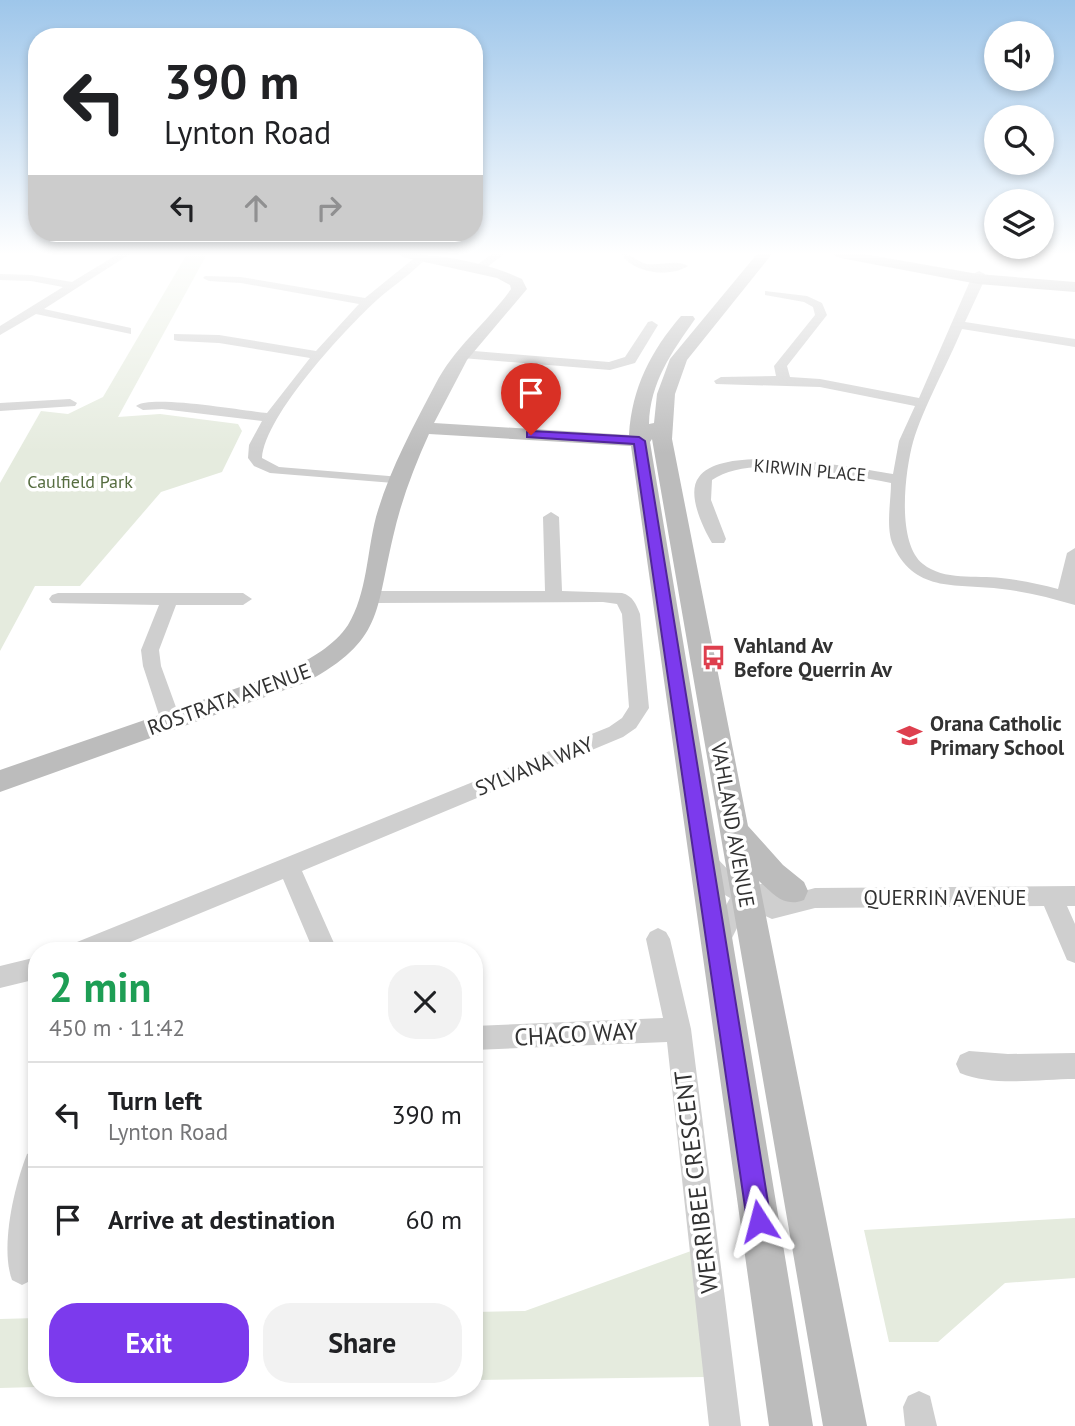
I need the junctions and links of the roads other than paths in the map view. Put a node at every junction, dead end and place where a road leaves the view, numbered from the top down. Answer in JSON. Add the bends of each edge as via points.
{"nodes":[{"id":1,"x":17,"y":321,"type":"edge"},
{"id":2,"x":81,"y":321,"type":"edge"},
{"id":3,"x":350,"y":321,"type":"edge"},
{"id":4,"x":492,"y":321,"type":"edge"},
{"id":5,"x":687,"y":321,"type":"edge"},
{"id":6,"x":709,"y":321,"type":"edge"},
{"id":7,"x":817,"y":321,"type":"edge"},
{"id":8,"x":960,"y":321,"type":"edge"},
{"id":9,"x":652,"y":325,"type":"dead end"},
{"id":10,"x":958,"y":325,"type":"junction"},
{"id":11,"x":0,"y":331,"type":"edge"},
{"id":12,"x":127,"y":331,"type":"dead end"},
{"id":13,"x":178,"y":337,"type":"dead end"},
{"id":14,"x":1075,"y":343,"type":"edge"},
{"id":15,"x":462,"y":354,"type":"junction"},
{"id":16,"x":317,"y":355,"type":"junction"},
{"id":17,"x":784,"y":380,"type":"junction"},
{"id":18,"x":720,"y":381,"type":"dead end"},
{"id":19,"x":666,"y":394,"type":"junction"},
{"id":20,"x":70,"y":403,"type":"dead end"},
{"id":21,"x":923,"y":403,"type":"junction"},
{"id":22,"x":143,"y":406,"type":"dead end"},
{"id":23,"x":0,"y":407,"type":"edge"},
{"id":24,"x":271,"y":418,"type":"junction"},
{"id":25,"x":425,"y":425,"type":"junction"},
{"id":26,"x":640,"y":438,"type":"junction"},
{"id":27,"x":667,"y":463,"type":"junction"},
{"id":28,"x":899,"y":480,"type":"junction"},
{"id":29,"x":401,"y":481,"type":"junction"},
{"id":30,"x":551,"y":517,"type":"dead end"},
{"id":31,"x":719,"y":538,"type":"dead end"},
{"id":32,"x":1075,"y":553,"type":"edge"},
{"id":33,"x":554,"y":595,"type":"junction"},
{"id":34,"x":372,"y":597,"type":"junction"},
{"id":35,"x":1070,"y":598,"type":"edge"},
{"id":36,"x":58,"y":599,"type":"dead end"},
{"id":37,"x":243,"y":599,"type":"dead end"},
{"id":38,"x":169,"y":600,"type":"junction"},
{"id":39,"x":171,"y":721,"type":"junction"},
{"id":40,"x":0,"y":780,"type":"edge"},
{"id":41,"x":735,"y":831,"type":"junction"},
{"id":42,"x":704,"y":860,"type":"junction"},
{"id":43,"x":289,"y":866,"type":"junction"},
{"id":44,"x":804,"y":894,"type":"junction"},
{"id":45,"x":1075,"y":896,"type":"edge"},
{"id":46,"x":746,"y":897,"type":"junction"},
{"id":47,"x":1052,"y":897,"type":"junction"},
{"id":48,"x":659,"y":939,"type":"dead end"},
{"id":49,"x":104,"y":942,"type":"edge"},
{"id":50,"x":322,"y":942,"type":"edge"},
{"id":51,"x":717,"y":945,"type":"junction"},
{"id":52,"x":1075,"y":952,"type":"edge"},
{"id":53,"x":28,"y":970,"type":"edge"},
{"id":54,"x":0,"y":977,"type":"edge"},
{"id":55,"x":678,"y":1029,"type":"junction"},
{"id":56,"x":483,"y":1038,"type":"edge"},
{"id":57,"x":969,"y":1064,"type":"dead end"},
{"id":58,"x":1075,"y":1066,"type":"edge"},
{"id":59,"x":28,"y":1199,"type":"edge"},
{"id":60,"x":22,"y":1270,"type":"dead end"},
{"id":61,"x":725,"y":1426,"type":"edge"},
{"id":62,"x":791,"y":1426,"type":"edge"},
{"id":63,"x":845,"y":1426,"type":"edge"}],
"edges":[{"from":1,"to":11,"type":"street"},
{"from":2,"to":12,"type":"street"},
{"from":3,"to":16,"type":"street"},
{"from":4,"to":15,"type":"main road","name":"ROSTRATA AVENUE"},
{"from":5,"to":26,"type":"main road","name":"VAHLAND AVENUE","via":[[651,371],[639,411]]},
{"from":6,"to":19,"type":"main road","name":"VAHLAND AVENUE","via":[[686,348]]},
{"from":7,"to":17,"type":"street","via":[[780,366]]},
{"from":8,"to":10,"type":"street"},
{"from":9,"to":15,"type":"street","via":[[630,360],[610,366]]},
{"from":10,"to":14,"type":"street"},
{"from":10,"to":21,"type":"street"},
{"from":13,"to":16,"type":"street"},
{"from":15,"to":25,"type":"main road","name":"ROSTRATA AVENUE"},
{"from":16,"to":24,"type":"street"},
{"from":17,"to":18,"type":"street"},
{"from":17,"to":21,"type":"street","via":[[850,387]]},
{"from":19,"to":26,"type":"main road","via":[[658,399],[653,429]]},
{"from":19,"to":27,"type":"main road","name":"VAHLAND AVENUE","via":[[662,439]]},
{"from":20,"to":23,"type":"street"},
{"from":21,"to":28,"type":"street","via":[[906,441]]},
{"from":22,"to":24,"type":"street"},
{"from":24,"to":29,"type":"street","via":[[254,449],[255,457],[269,468]]},
{"from":25,"to":26,"type":"main road"},
{"from":25,"to":29,"type":"main road","name":"ROSTRATA AVENUE"},
{"from":26,"to":27,"type":"main road"},
{"from":26,"to":42,"type":"main road","name":"VAHLAND AVENUE"},
{"from":27,"to":41,"type":"main road","name":"VAHLAND AVENUE"},
{"from":28,"to":31,"type":"street","name":"KIRWIN PLACE","via":[[801,466],[719,467],[706,475],[702,489]]},
{"from":28,"to":35,"type":"street","via":[[898,533],[916,568],[947,581],[999,583]]},
{"from":29,"to":34,"type":"main road","name":"ROSTRATA AVENUE","via":[[384,528]]},
{"from":30,"to":33,"type":"street"},
{"from":32,"to":35,"type":"street"},
{"from":33,"to":34,"type":"street","name":"SYLVANA WAY"},
{"from":33,"to":43,"type":"street","name":"SYLVANA WAY","via":[[614,597],[627,603],[640,698],[639,709],[629,723]]},
{"from":34,"to":39,"type":"main road","name":"ROSTRATA AVENUE","via":[[363,623],[350,641],[321,665]]},
{"from":36,"to":38,"type":"street"},
{"from":37,"to":38,"type":"street"},
{"from":38,"to":39,"type":"street","via":[[150,650]]},
{"from":39,"to":40,"type":"main road","name":"ROSTRATA AVENUE"},
{"from":41,"to":44,"type":"main road","via":[[772,874]]},
{"from":41,"to":46,"type":"main road","name":"VAHLAND AVENUE"},
{"from":42,"to":46,"type":"street","name":"QUERRIN AVENUE"},
{"from":42,"to":51,"type":"main road","name":"VAHLAND AVENUE"},
{"from":43,"to":49,"type":"street","name":"SYLVANA WAY"},
{"from":43,"to":50,"type":"street"},
{"from":44,"to":46,"type":"street","name":"QUERRIN AVENUE","via":[[772,909]]},
{"from":44,"to":47,"type":"street","name":"QUERRIN AVENUE"},
{"from":45,"to":47,"type":"street","name":"QUERRIN AVENUE"},
{"from":46,"to":51,"type":"street","via":[[736,906]]},
{"from":46,"to":63,"type":"main road","name":"VAHLAND AVENUE"},
{"from":47,"to":52,"type":"street"},
{"from":48,"to":55,"type":"street","name":"WERRIBEE CRESCENT"},
{"from":51,"to":62,"type":"main road","name":"VAHLAND AVENUE"},
{"from":53,"to":54,"type":"street"},
{"from":55,"to":56,"type":"street","name":"CHACO WAY"},
{"from":55,"to":61,"type":"street","name":"WERRIBEE CRESCENT"},
{"from":57,"to":58,"type":"street"},
{"from":59,"to":60,"type":"street","via":[[22,1223]]}]}
